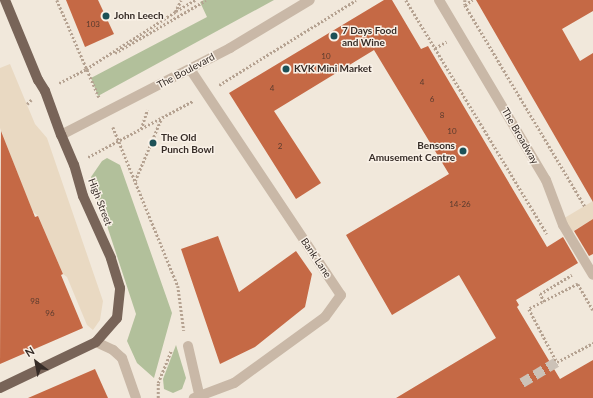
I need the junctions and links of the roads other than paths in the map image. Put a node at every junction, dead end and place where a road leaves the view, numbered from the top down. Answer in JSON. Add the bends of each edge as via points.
{"nodes":[{"id":1,"x":5,"y":0,"type":"edge"},
{"id":2,"x":308,"y":0,"type":"edge"},
{"id":3,"x":440,"y":0,"type":"edge"},
{"id":4,"x":190,"y":69,"type":"junction"},
{"id":5,"x":61,"y":135,"type":"junction"},
{"id":6,"x":593,"y":275,"type":"edge"},
{"id":7,"x":96,"y":342,"type":"junction"},
{"id":8,"x":188,"y":346,"type":"dead end"},
{"id":9,"x":0,"y":388,"type":"edge"},
{"id":10,"x":198,"y":397,"type":"edge"},
{"id":11,"x":136,"y":398,"type":"edge"}],
"edges":[{"from":1,"to":5,"type":"main road","name":"High Street","via":[[45,91]]},
{"from":2,"to":4,"type":"street","name":"The Boulevard","via":[[230,48]]},
{"from":3,"to":6,"type":"street","name":"The Broadway","via":[[546,180],[563,225]]},
{"from":4,"to":5,"type":"street","name":"The Boulevard"},
{"from":4,"to":10,"type":"street","name":"Bank Lane","via":[[341,295],[325,317],[234,383]]},
{"from":5,"to":7,"type":"main road","name":"High Street","via":[[74,165],[83,196],[111,258],[120,288],[117,318]]},
{"from":7,"to":9,"type":"main road"},
{"from":7,"to":11,"type":"street","via":[[113,350],[122,358]]},
{"from":8,"to":10,"type":"street"}]}
